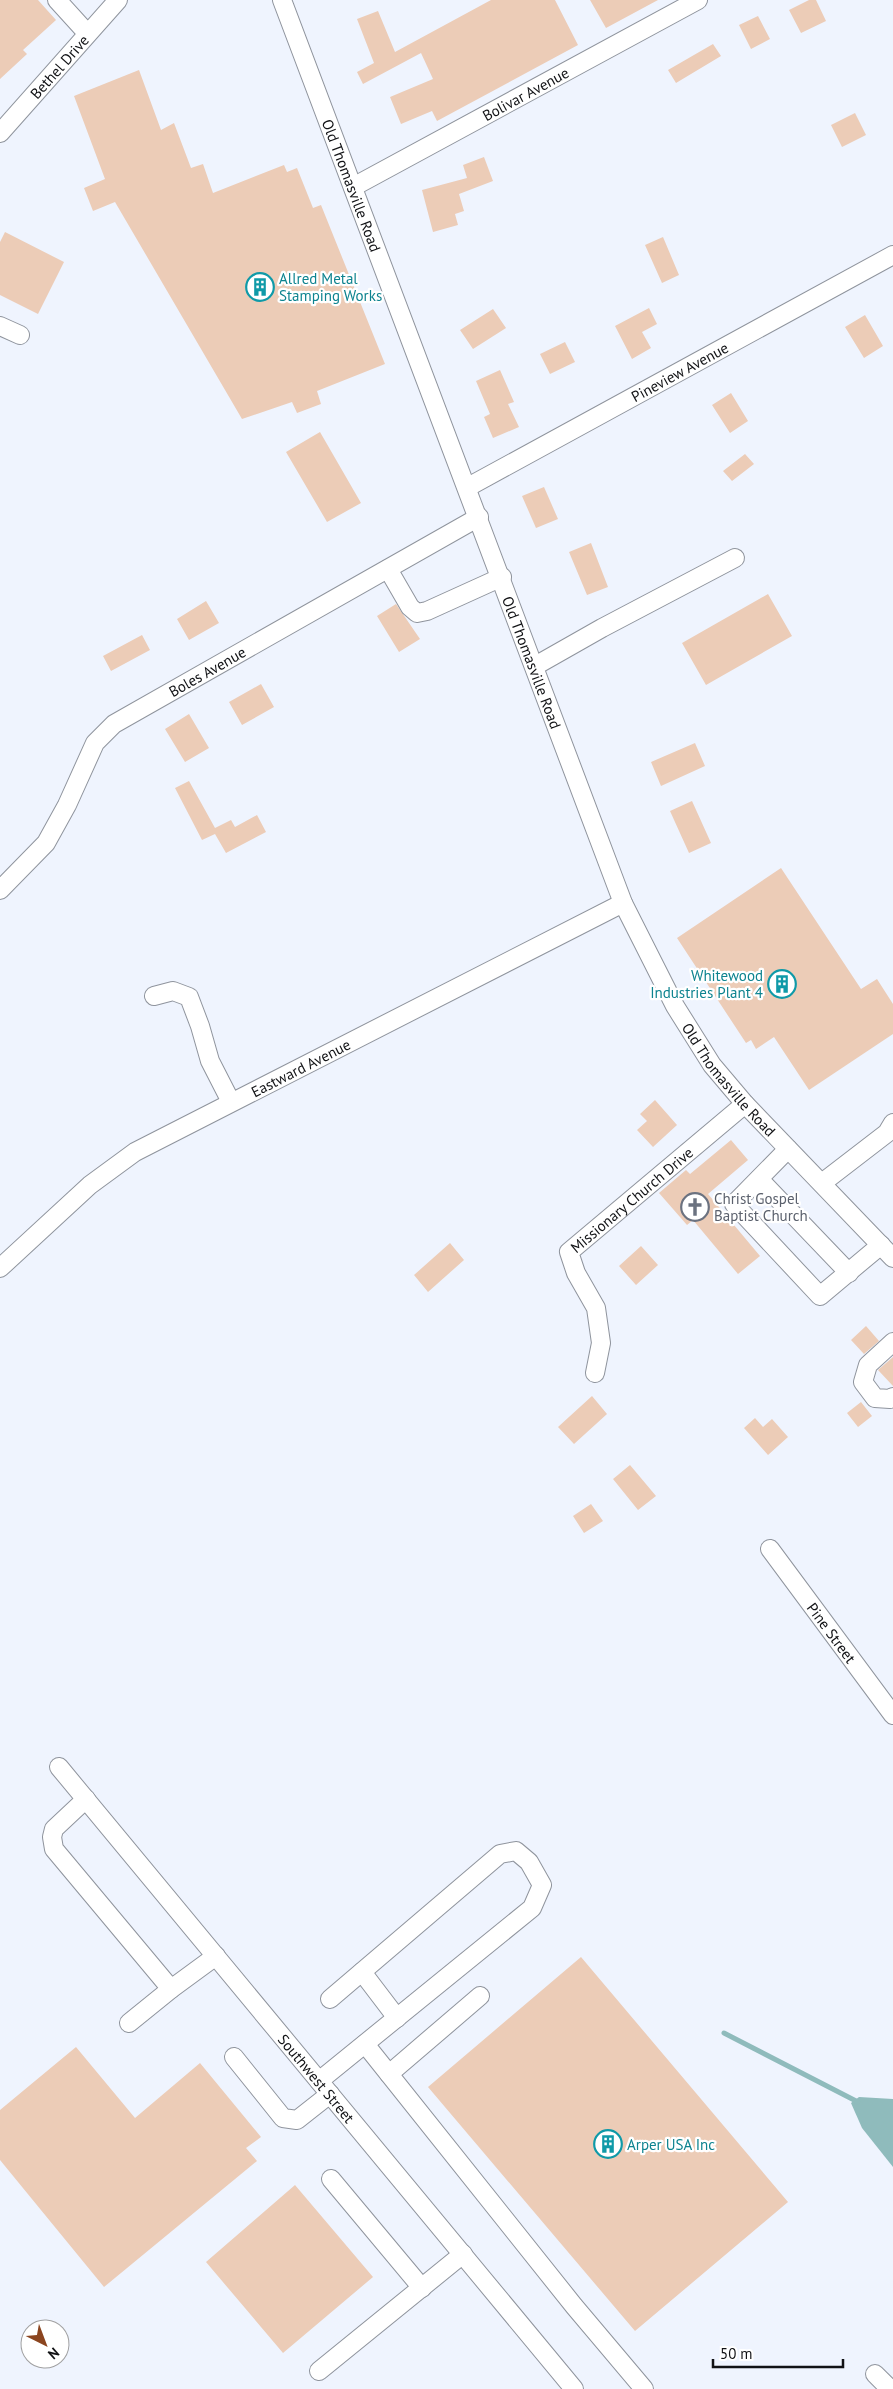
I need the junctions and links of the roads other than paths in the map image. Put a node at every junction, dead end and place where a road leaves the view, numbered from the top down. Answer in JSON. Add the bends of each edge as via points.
{"nodes":[{"id":1,"x":58,"y":0,"type":"edge"},
{"id":2,"x":118,"y":0,"type":"edge"},
{"id":3,"x":282,"y":0,"type":"edge"},
{"id":4,"x":698,"y":0,"type":"edge"},
{"id":5,"x":87,"y":33,"type":"junction"},
{"id":6,"x":0,"y":133,"type":"edge"},
{"id":7,"x":353,"y":187,"type":"junction"},
{"id":8,"x":893,"y":255,"type":"edge"},
{"id":9,"x":0,"y":326,"type":"edge"},
{"id":10,"x":20,"y":335,"type":"dead end"},
{"id":11,"x":468,"y":487,"type":"junction"},
{"id":12,"x":479,"y":517,"type":"junction"},
{"id":13,"x":735,"y":558,"type":"dead end"},
{"id":14,"x":388,"y":569,"type":"junction"},
{"id":15,"x":502,"y":577,"type":"junction"},
{"id":16,"x":535,"y":666,"type":"junction"},
{"id":17,"x":0,"y":890,"type":"edge"},
{"id":18,"x":623,"y":903,"type":"junction"},
{"id":19,"x":154,"y":996,"type":"dead end"},
{"id":20,"x":231,"y":1102,"type":"junction"},
{"id":21,"x":745,"y":1104,"type":"junction"},
{"id":22,"x":893,"y":1123,"type":"edge"},
{"id":23,"x":788,"y":1149,"type":"junction"},
{"id":24,"x":759,"y":1178,"type":"junction"},
{"id":25,"x":822,"y":1184,"type":"junction"},
{"id":26,"x":887,"y":1252,"type":"edge"},
{"id":27,"x":0,"y":1268,"type":"edge"},
{"id":28,"x":849,"y":1273,"type":"junction"},
{"id":29,"x":893,"y":1342,"type":"edge"},
{"id":30,"x":595,"y":1372,"type":"dead end"},
{"id":31,"x":893,"y":1397,"type":"edge"},
{"id":32,"x":770,"y":1549,"type":"dead end"},
{"id":33,"x":893,"y":1715,"type":"edge"},
{"id":34,"x":59,"y":1767,"type":"dead end"},
{"id":35,"x":86,"y":1799,"type":"junction"},
{"id":36,"x":216,"y":1956,"type":"junction"},
{"id":37,"x":362,"y":1972,"type":"junction"},
{"id":38,"x":171,"y":1989,"type":"junction"},
{"id":39,"x":480,"y":1996,"type":"dead end"},
{"id":40,"x":330,"y":1999,"type":"dead end"},
{"id":41,"x":398,"y":2018,"type":"junction"},
{"id":42,"x":129,"y":2023,"type":"dead end"},
{"id":43,"x":365,"y":2044,"type":"junction"},
{"id":44,"x":234,"y":2057,"type":"dead end"},
{"id":45,"x":389,"y":2074,"type":"junction"},
{"id":46,"x":325,"y":2087,"type":"junction"},
{"id":47,"x":331,"y":2179,"type":"dead end"},
{"id":48,"x":463,"y":2254,"type":"junction"},
{"id":49,"x":422,"y":2288,"type":"junction"},
{"id":50,"x":319,"y":2371,"type":"dead end"},
{"id":51,"x":875,"y":2374,"type":"dead end"},
{"id":52,"x":574,"y":2389,"type":"edge"},
{"id":53,"x":644,"y":2389,"type":"edge"},
{"id":54,"x":890,"y":2389,"type":"edge"}],
"edges":[{"from":1,"to":5,"type":"street"},
{"from":2,"to":5,"type":"street","name":"Bethel Drive"},
{"from":3,"to":7,"type":"street","name":"Old Thomasville Road"},
{"from":4,"to":7,"type":"street","name":"Bolivar Avenue"},
{"from":5,"to":6,"type":"street","name":"Bethel Drive"},
{"from":7,"to":11,"type":"street","name":"Old Thomasville Road"},
{"from":8,"to":11,"type":"street","name":"Pineview Avenue"},
{"from":9,"to":10,"type":"street"},
{"from":11,"to":12,"type":"street","name":"Old Thomasville Road"},
{"from":12,"to":14,"type":"street","name":"Boles Avenue"},
{"from":12,"to":15,"type":"street","name":"Old Thomasville Road"},
{"from":13,"to":16,"type":"street"},
{"from":14,"to":15,"type":"street","via":[[410,607],[417,613]]},
{"from":14,"to":17,"type":"street","name":"Boles Avenue","via":[[114,724],[95,743],[46,844]]},
{"from":15,"to":16,"type":"street","name":"Old Thomasville Road"},
{"from":16,"to":18,"type":"street","name":"Old Thomasville Road"},
{"from":18,"to":20,"type":"street","name":"Eastward Avenue"},
{"from":18,"to":21,"type":"street","name":"Old Thomasville Road","via":[[694,1037]]},
{"from":19,"to":20,"type":"street","via":[[173,991],[189,997],[210,1061]]},
{"from":20,"to":27,"type":"street","name":"Eastward Avenue","via":[[134,1152],[90,1185]]},
{"from":21,"to":23,"type":"street","name":"Old Thomasville Road"},
{"from":21,"to":30,"type":"street","name":"Missionary Church Drive","via":[[569,1252],[576,1273],[596,1308],[601,1343]]},
{"from":22,"to":25,"type":"street","via":[[887,1133]]},
{"from":23,"to":24,"type":"street"},
{"from":23,"to":25,"type":"street","name":"Old Thomasville Road"},
{"from":24,"to":28,"type":"street"},
{"from":24,"to":28,"type":"street","via":[[734,1204],[820,1296]]},
{"from":25,"to":26,"type":"street","name":"Old Thomasville Road"},
{"from":26,"to":28,"type":"street"},
{"from":29,"to":31,"type":"street","via":[[868,1365],[863,1382],[874,1398]]},
{"from":32,"to":33,"type":"street","name":"Pine Street"},
{"from":34,"to":35,"type":"street","name":"Southwest Street"},
{"from":35,"to":36,"type":"street","name":"Southwest Street"},
{"from":35,"to":38,"type":"street","via":[[54,1829],[54,1849]]},
{"from":36,"to":38,"type":"street"},
{"from":36,"to":46,"type":"street","name":"Southwest Street"},
{"from":37,"to":40,"type":"street"},
{"from":37,"to":41,"type":"street"},
{"from":37,"to":41,"type":"street","via":[[500,1854],[516,1851],[529,1862],[542,1885],[532,1908]]},
{"from":38,"to":42,"type":"street"},
{"from":39,"to":45,"type":"street"},
{"from":41,"to":43,"type":"street"},
{"from":43,"to":45,"type":"street"},
{"from":43,"to":46,"type":"street"},
{"from":44,"to":46,"type":"street","via":[[283,2118],[297,2120]]},
{"from":45,"to":53,"type":"street"},
{"from":46,"to":48,"type":"street","name":"Southwest Street"},
{"from":47,"to":49,"type":"street"},
{"from":48,"to":49,"type":"street"},
{"from":48,"to":52,"type":"street","name":"Southwest Street"},
{"from":49,"to":50,"type":"street"},
{"from":51,"to":54,"type":"street"}]}
